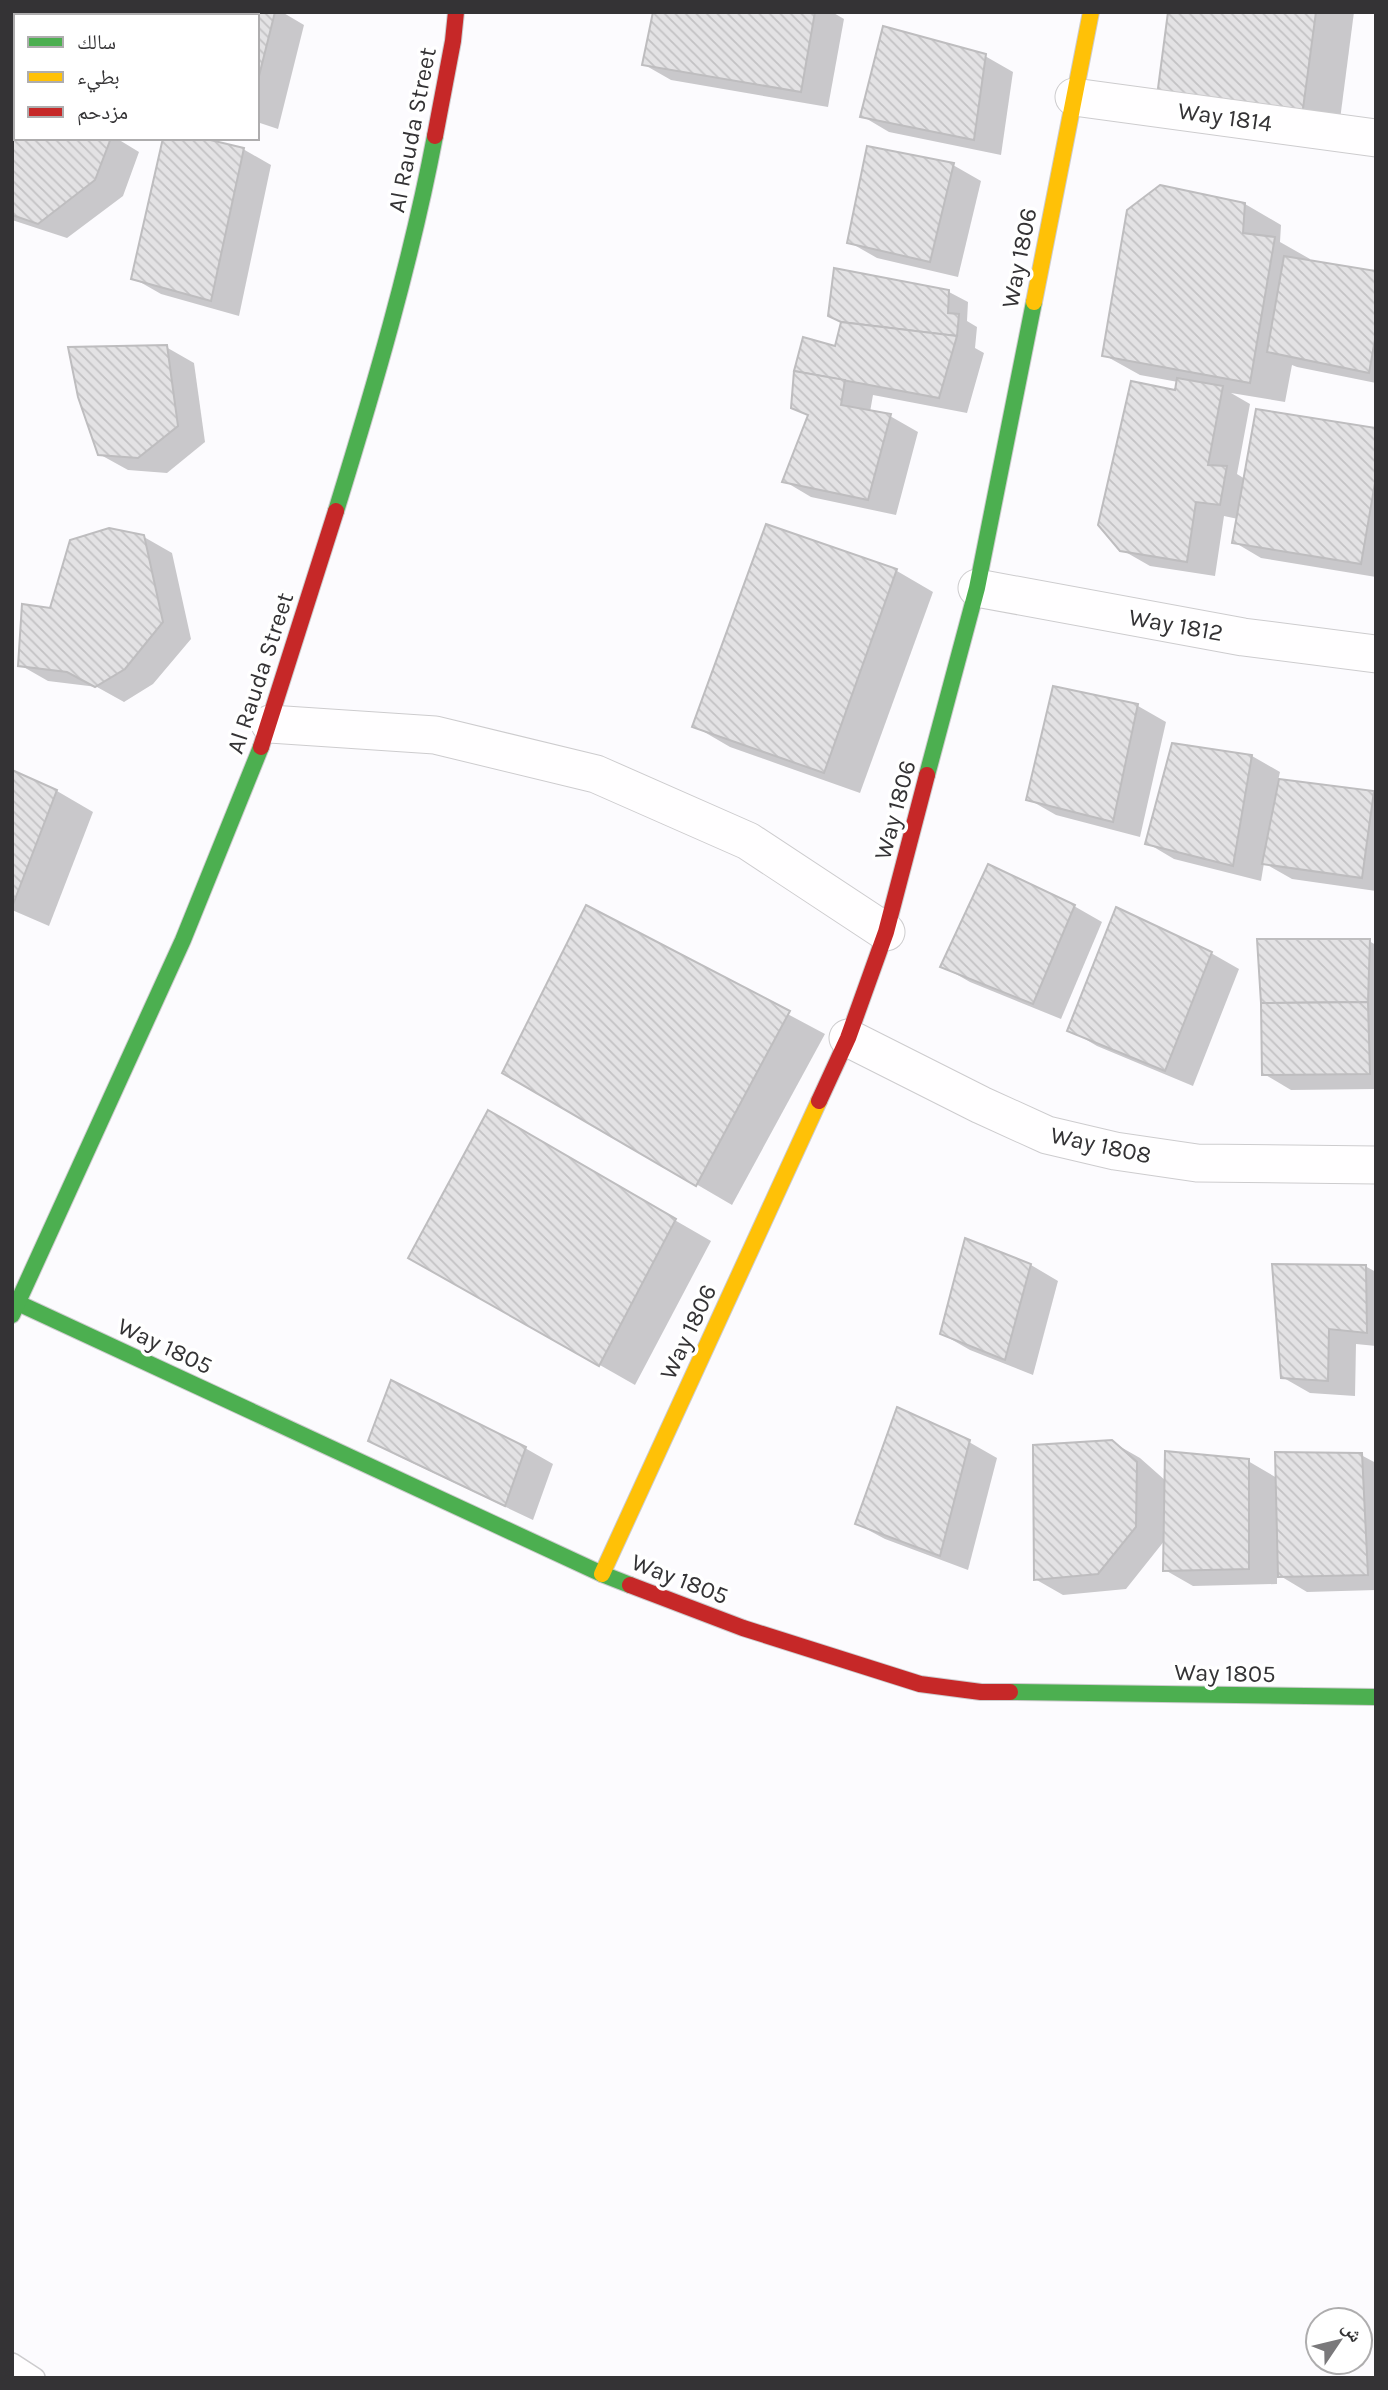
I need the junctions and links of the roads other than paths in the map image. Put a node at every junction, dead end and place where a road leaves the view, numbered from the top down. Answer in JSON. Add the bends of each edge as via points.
{"nodes":[{"id":1,"x":456,"y":12,"type":"edge"},
{"id":2,"x":1091,"y":12,"type":"edge"},
{"id":3,"x":1074,"y":97,"type":"junction"},
{"id":4,"x":1376,"y":138,"type":"edge"},
{"id":5,"x":976,"y":588,"type":"junction"},
{"id":6,"x":1376,"y":654,"type":"edge"},
{"id":7,"x":270,"y":724,"type":"junction"},
{"id":8,"x":886,"y":932,"type":"junction"},
{"id":9,"x":848,"y":1038,"type":"junction"},
{"id":10,"x":1376,"y":1165,"type":"edge"},
{"id":11,"x":15,"y":1309,"type":"edge"},
{"id":12,"x":602,"y":1574,"type":"junction"},
{"id":13,"x":1376,"y":1697,"type":"edge"},
{"id":14,"x":12,"y":2363,"type":"edge"},
{"id":15,"x":35,"y":2378,"type":"edge"}],
"edges":[{"from":1,"to":7,"type":"street","name":"Al Rauda Street","via":[[423,198],[359,437]]},
{"from":2,"to":3,"type":"street","name":"Way 1806"},
{"from":3,"to":4,"type":"street","name":"Way 1814"},
{"from":3,"to":5,"type":"street","name":"Way 1806"},
{"from":5,"to":6,"type":"street","name":"Way 1812","via":[[1243,637]]},
{"from":5,"to":8,"type":"street","name":"Way 1806"},
{"from":7,"to":8,"type":"street","via":[[435,735],[596,774],[748,841]]},
{"from":7,"to":11,"type":"street","name":"Al Rauda Street","via":[[183,940]]},
{"from":8,"to":9,"type":"street","name":"Way 1806"},
{"from":9,"to":10,"type":"street","name":"Way 1808","via":[[1047,1135],[1197,1163]]},
{"from":9,"to":12,"type":"street","name":"Way 1806"},
{"from":11,"to":12,"type":"street","name":"Way 1805"},
{"from":12,"to":13,"type":"street","name":"Way 1805","via":[[743,1628],[920,1684],[1049,1694]]},
{"from":14,"to":15,"type":"lane"}]}
